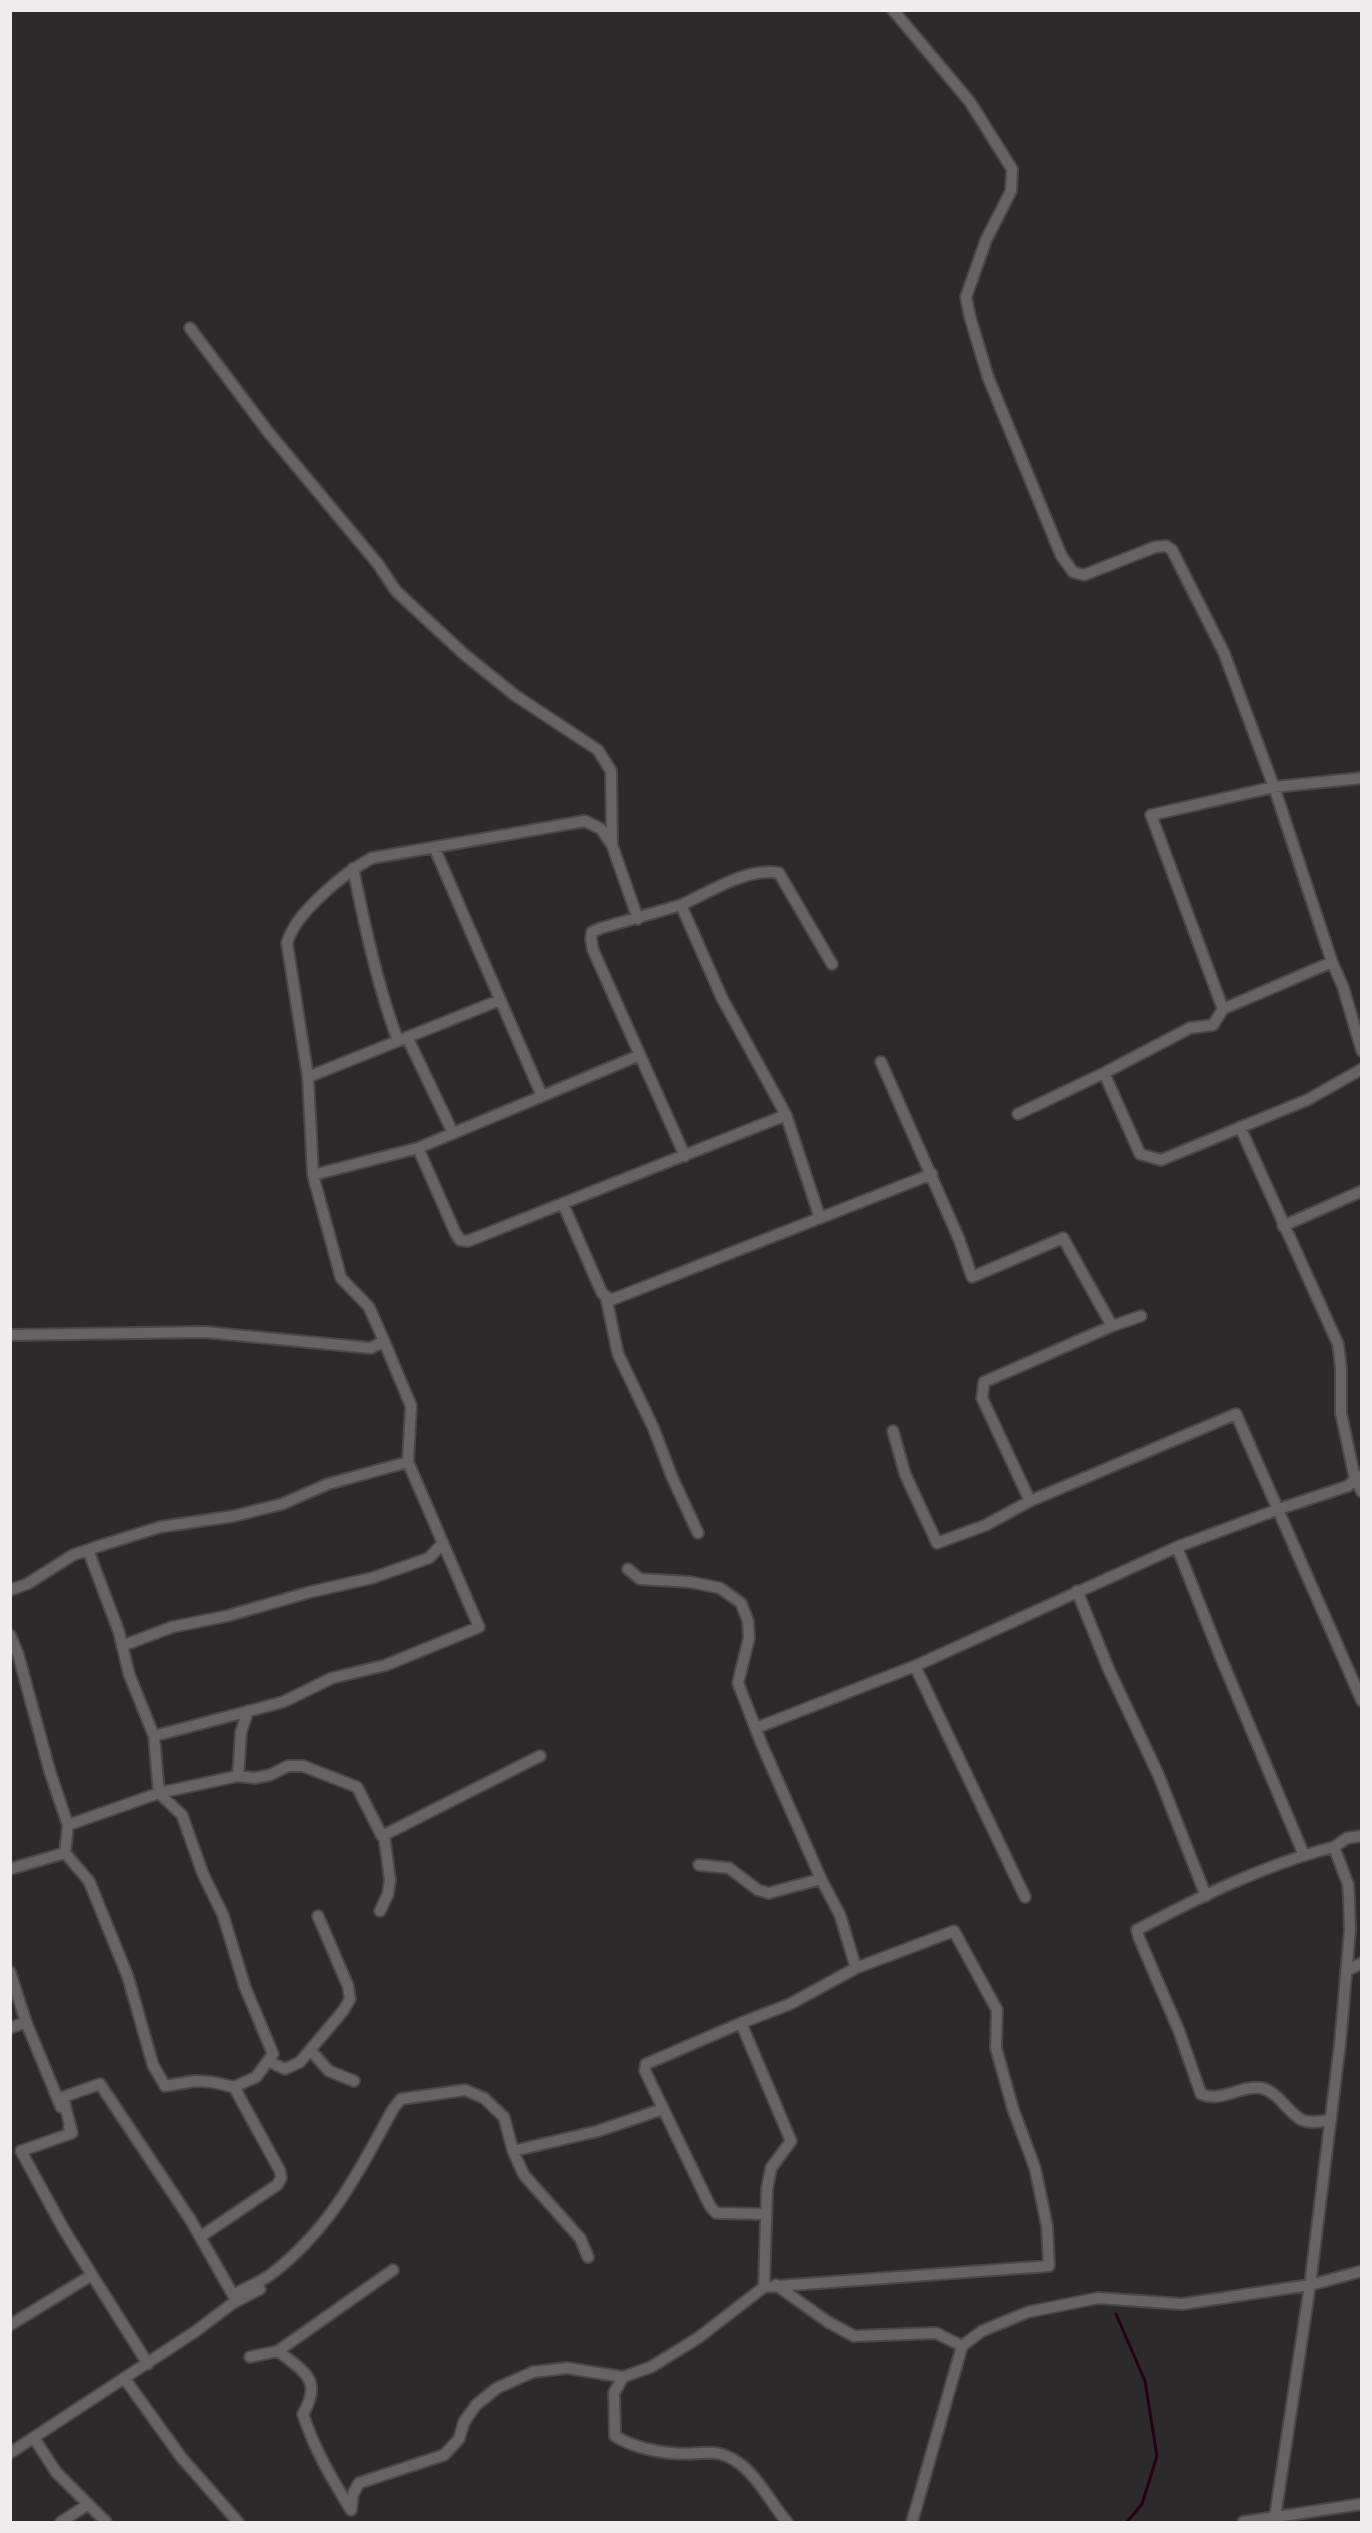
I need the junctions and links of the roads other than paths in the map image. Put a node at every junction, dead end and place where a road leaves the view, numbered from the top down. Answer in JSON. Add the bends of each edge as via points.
{"nodes":[{"id":1,"x":893,"y":10,"type":"edge"},
{"id":2,"x":190,"y":328,"type":"dead end"},
{"id":3,"x":1362,"y":778,"type":"edge"},
{"id":4,"x":1274,"y":787,"type":"junction"},
{"id":5,"x":612,"y":844,"type":"junction"},
{"id":6,"x":434,"y":847,"type":"junction"},
{"id":7,"x":353,"y":868,"type":"junction"},
{"id":8,"x":681,"y":905,"type":"junction"},
{"id":9,"x":638,"y":919,"type":"junction"},
{"id":10,"x":1332,"y":962,"type":"junction"},
{"id":11,"x":832,"y":964,"type":"dead end"},
{"id":12,"x":500,"y":1000,"type":"junction"},
{"id":13,"x":1223,"y":1009,"type":"junction"},
{"id":14,"x":402,"y":1039,"type":"junction"},
{"id":15,"x":1362,"y":1051,"type":"edge"},
{"id":16,"x":640,"y":1055,"type":"junction"},
{"id":17,"x":881,"y":1062,"type":"dead end"},
{"id":18,"x":1362,"y":1069,"type":"edge"},
{"id":19,"x":1104,"y":1073,"type":"junction"},
{"id":20,"x":308,"y":1077,"type":"junction"},
{"id":21,"x":542,"y":1096,"type":"junction"},
{"id":22,"x":1018,"y":1114,"type":"dead end"},
{"id":23,"x":786,"y":1115,"type":"junction"},
{"id":24,"x":1240,"y":1127,"type":"junction"},
{"id":25,"x":453,"y":1133,"type":"junction"},
{"id":26,"x":418,"y":1148,"type":"junction"},
{"id":27,"x":685,"y":1156,"type":"junction"},
{"id":28,"x":932,"y":1174,"type":"junction"},
{"id":29,"x":313,"y":1175,"type":"junction"},
{"id":30,"x":1362,"y":1191,"type":"edge"},
{"id":31,"x":563,"y":1204,"type":"junction"},
{"id":32,"x":820,"y":1218,"type":"junction"},
{"id":33,"x":1284,"y":1226,"type":"junction"},
{"id":34,"x":606,"y":1297,"type":"junction"},
{"id":35,"x":1141,"y":1316,"type":"dead end"},
{"id":36,"x":1112,"y":1326,"type":"junction"},
{"id":37,"x":10,"y":1335,"type":"edge"},
{"id":38,"x":384,"y":1341,"type":"junction"},
{"id":39,"x":893,"y":1431,"type":"dead end"},
{"id":40,"x":408,"y":1462,"type":"junction"},
{"id":41,"x":1358,"y":1477,"type":"edge"},
{"id":42,"x":1362,"y":1492,"type":"edge"},
{"id":43,"x":1030,"y":1501,"type":"junction"},
{"id":44,"x":1279,"y":1509,"type":"junction"},
{"id":45,"x":698,"y":1533,"type":"dead end"},
{"id":46,"x":443,"y":1543,"type":"junction"},
{"id":47,"x":1177,"y":1547,"type":"junction"},
{"id":48,"x":88,"y":1550,"type":"junction"},
{"id":49,"x":628,"y":1569,"type":"dead end"},
{"id":50,"x":10,"y":1590,"type":"edge"},
{"id":51,"x":1077,"y":1591,"type":"junction"},
{"id":52,"x":10,"y":1635,"type":"edge"},
{"id":53,"x":122,"y":1646,"type":"junction"},
{"id":54,"x":915,"y":1666,"type":"junction"},
{"id":55,"x":1362,"y":1701,"type":"edge"},
{"id":56,"x":248,"y":1711,"type":"junction"},
{"id":57,"x":756,"y":1728,"type":"junction"},
{"id":58,"x":154,"y":1736,"type":"junction"},
{"id":59,"x":540,"y":1756,"type":"dead end"},
{"id":60,"x":238,"y":1776,"type":"junction"},
{"id":61,"x":159,"y":1793,"type":"junction"},
{"id":62,"x":68,"y":1825,"type":"junction"},
{"id":63,"x":384,"y":1835,"type":"junction"},
{"id":64,"x":1362,"y":1836,"type":"edge"},
{"id":65,"x":1334,"y":1847,"type":"junction"},
{"id":66,"x":65,"y":1853,"type":"junction"},
{"id":67,"x":1304,"y":1854,"type":"junction"},
{"id":68,"x":699,"y":1865,"type":"dead end"},
{"id":69,"x":10,"y":1869,"type":"edge"},
{"id":70,"x":821,"y":1879,"type":"junction"},
{"id":71,"x":1206,"y":1896,"type":"junction"},
{"id":72,"x":1025,"y":1898,"type":"dead end"},
{"id":73,"x":380,"y":1911,"type":"dead end"},
{"id":74,"x":318,"y":1916,"type":"dead end"},
{"id":75,"x":1362,"y":1963,"type":"edge"},
{"id":76,"x":856,"y":1968,"type":"junction"},
{"id":77,"x":1346,"y":1971,"type":"junction"},
{"id":78,"x":10,"y":1972,"type":"edge"},
{"id":79,"x":26,"y":2022,"type":"junction"},
{"id":80,"x":741,"y":2023,"type":"junction"},
{"id":81,"x":10,"y":2028,"type":"edge"},
{"id":82,"x":310,"y":2050,"type":"junction"},
{"id":83,"x":268,"y":2061,"type":"junction"},
{"id":84,"x":354,"y":2081,"type":"dead end"},
{"id":85,"x":234,"y":2087,"type":"junction"},
{"id":86,"x":663,"y":2109,"type":"junction"},
{"id":87,"x":1331,"y":2120,"type":"junction"},
{"id":88,"x":72,"y":2133,"type":"junction"},
{"id":89,"x":513,"y":2151,"type":"junction"},
{"id":90,"x":16,"y":2152,"type":"edge"},
{"id":91,"x":766,"y":2214,"type":"junction"},
{"id":92,"x":200,"y":2236,"type":"junction"},
{"id":93,"x":588,"y":2257,"type":"dead end"},
{"id":94,"x":393,"y":2270,"type":"dead end"},
{"id":95,"x":1362,"y":2271,"type":"edge"},
{"id":96,"x":92,"y":2275,"type":"junction"},
{"id":97,"x":776,"y":2285,"type":"junction"},
{"id":98,"x":1310,"y":2285,"type":"junction"},
{"id":99,"x":764,"y":2287,"type":"junction"},
{"id":100,"x":260,"y":2289,"type":"dead end"},
{"id":101,"x":10,"y":2325,"type":"edge"},
{"id":102,"x":962,"y":2346,"type":"junction"},
{"id":103,"x":278,"y":2351,"type":"junction"},
{"id":104,"x":250,"y":2357,"type":"dead end"},
{"id":105,"x":148,"y":2364,"type":"junction"},
{"id":106,"x":623,"y":2377,"type":"junction"},
{"id":107,"x":125,"y":2379,"type":"junction"},
{"id":108,"x":34,"y":2438,"type":"junction"},
{"id":109,"x":10,"y":2453,"type":"edge"},
{"id":110,"x":1362,"y":2504,"type":"edge"},
{"id":111,"x":87,"y":2505,"type":"junction"},
{"id":112,"x":1275,"y":2517,"type":"junction"},
{"id":113,"x":61,"y":2523,"type":"edge"},
{"id":114,"x":106,"y":2523,"type":"edge"},
{"id":115,"x":238,"y":2523,"type":"edge"},
{"id":116,"x":787,"y":2523,"type":"edge"},
{"id":117,"x":912,"y":2523,"type":"edge"},
{"id":118,"x":1243,"y":2523,"type":"edge"}],
"edges":[{"from":1,"to":4,"type":"street","via":[[970,102],[1012,169],[1011,191],[966,297],[988,377],[1061,555],[1073,572],[1084,575],[1155,547],[1172,550],[1224,653]]},
{"from":2,"to":5,"type":"street","via":[[396,591],[516,696],[598,750],[611,771]]},
{"from":3,"to":4,"type":"street"},
{"from":4,"to":10,"type":"street"},
{"from":4,"to":13,"type":"street","via":[[1151,815]]},
{"from":5,"to":6,"type":"street","via":[[601,829],[585,820]]},
{"from":5,"to":9,"type":"street"},
{"from":6,"to":7,"type":"street","via":[[372,858]]},
{"from":6,"to":12,"type":"street"},
{"from":7,"to":14,"type":"street","via":[[382,999]]},
{"from":7,"to":20,"type":"street","via":[[307,912],[290,932],[287,943]]},
{"from":8,"to":9,"type":"street"},
{"from":8,"to":11,"type":"street","via":[[766,870],[779,873]]},
{"from":8,"to":23,"type":"street","via":[[722,998]]},
{"from":9,"to":16,"type":"street","via":[[592,932],[591,939]]},
{"from":10,"to":13,"type":"street"},
{"from":10,"to":15,"type":"street"},
{"from":12,"to":14,"type":"street"},
{"from":12,"to":21,"type":"street"},
{"from":13,"to":19,"type":"street","via":[[1213,1025],[1190,1028]]},
{"from":14,"to":20,"type":"street"},
{"from":14,"to":25,"type":"street"},
{"from":16,"to":21,"type":"street"},
{"from":16,"to":27,"type":"street"},
{"from":17,"to":28,"type":"street"},
{"from":18,"to":24,"type":"street","via":[[1307,1100]]},
{"from":19,"to":22,"type":"street"},
{"from":19,"to":24,"type":"street","via":[[1140,1154],[1161,1160]]},
{"from":20,"to":29,"type":"street"},
{"from":21,"to":25,"type":"street"},
{"from":23,"to":27,"type":"street"},
{"from":23,"to":32,"type":"street"},
{"from":24,"to":33,"type":"street"},
{"from":25,"to":26,"type":"street"},
{"from":26,"to":29,"type":"street"},
{"from":26,"to":31,"type":"street","via":[[460,1240],[483,1236]]},
{"from":27,"to":31,"type":"street"},
{"from":28,"to":32,"type":"street"},
{"from":28,"to":36,"type":"street","via":[[972,1277],[1063,1238]]},
{"from":29,"to":38,"type":"street","via":[[341,1278],[369,1307]]},
{"from":30,"to":33,"type":"street"},
{"from":31,"to":34,"type":"street"},
{"from":32,"to":34,"type":"street","via":[[615,1299]]},
{"from":33,"to":41,"type":"street","via":[[1338,1344],[1341,1413]]},
{"from":34,"to":45,"type":"street","via":[[618,1354]]},
{"from":35,"to":36,"type":"street"},
{"from":36,"to":43,"type":"street","via":[[984,1382],[982,1398]]},
{"from":37,"to":38,"type":"street","via":[[205,1332],[371,1348]]},
{"from":38,"to":40,"type":"street","via":[[411,1406]]},
{"from":39,"to":43,"type":"street","via":[[905,1474],[937,1543],[986,1525]]},
{"from":40,"to":46,"type":"street"},
{"from":40,"to":48,"type":"street","via":[[328,1484],[282,1504],[160,1527]]},
{"from":41,"to":42,"type":"street"},
{"from":41,"to":44,"type":"street","via":[[1348,1486]]},
{"from":43,"to":44,"type":"street","via":[[1236,1414]]},
{"from":44,"to":47,"type":"street"},
{"from":44,"to":55,"type":"street"},
{"from":46,"to":53,"type":"street","via":[[429,1558],[372,1578],[172,1627]]},
{"from":46,"to":56,"type":"street","via":[[479,1627],[386,1665],[332,1678],[283,1702]]},
{"from":47,"to":51,"type":"street"},
{"from":47,"to":67,"type":"street"},
{"from":48,"to":50,"type":"street"},
{"from":48,"to":53,"type":"street"},
{"from":49,"to":57,"type":"street","via":[[640,1579],[720,1588],[741,1603],[748,1620],[749,1638],[738,1683]]},
{"from":51,"to":54,"type":"street"},
{"from":51,"to":71,"type":"street","via":[[1158,1774]]},
{"from":52,"to":62,"type":"street"},
{"from":53,"to":58,"type":"street"},
{"from":54,"to":57,"type":"street"},
{"from":54,"to":72,"type":"street"},
{"from":56,"to":58,"type":"street"},
{"from":56,"to":60,"type":"street","via":[[241,1732]]},
{"from":57,"to":70,"type":"street"},
{"from":58,"to":61,"type":"street"},
{"from":59,"to":63,"type":"street"},
{"from":60,"to":61,"type":"street"},
{"from":60,"to":63,"type":"street","via":[[254,1778],[288,1766],[303,1766],[333,1776],[357,1787]]},
{"from":61,"to":62,"type":"street"},
{"from":61,"to":83,"type":"street","via":[[182,1815],[273,2054]]},
{"from":62,"to":66,"type":"street"},
{"from":63,"to":73,"type":"street","via":[[390,1880]]},
{"from":64,"to":65,"type":"street","via":[[1347,1838]]},
{"from":65,"to":67,"type":"street"},
{"from":65,"to":77,"type":"street","via":[[1348,1884],[1350,1930]]},
{"from":66,"to":69,"type":"street"},
{"from":66,"to":85,"type":"street","via":[[89,1881],[128,1977],[153,2065],[165,2086],[195,2081]]},
{"from":67,"to":71,"type":"street"},
{"from":68,"to":70,"type":"street","via":[[729,1868],[758,1890],[769,1893]]},
{"from":70,"to":76,"type":"street","via":[[840,1915]]},
{"from":71,"to":87,"type":"street","via":[[1137,1930],[1201,2094],[1210,2099],[1263,2088],[1301,2119]]},
{"from":74,"to":82,"type":"street","via":[[350,1999]]},
{"from":75,"to":77,"type":"street"},
{"from":76,"to":80,"type":"street","via":[[790,2004]]},
{"from":76,"to":97,"type":"street","via":[[954,1931],[997,2010],[996,2048],[1035,2168],[1047,2226],[1049,2265]]},
{"from":77,"to":87,"type":"street"},
{"from":78,"to":79,"type":"street"},
{"from":79,"to":81,"type":"street"},
{"from":79,"to":88,"type":"street"},
{"from":80,"to":86,"type":"street","via":[[646,2064],[645,2071]]},
{"from":80,"to":91,"type":"street","via":[[791,2141],[771,2168]]},
{"from":82,"to":83,"type":"street","via":[[300,2062],[285,2068]]},
{"from":82,"to":84,"type":"street","via":[[329,2071]]},
{"from":83,"to":85,"type":"street","via":[[256,2077]]},
{"from":85,"to":92,"type":"street","via":[[281,2178],[277,2186]]},
{"from":86,"to":89,"type":"street","via":[[598,2132]]},
{"from":86,"to":91,"type":"street","via":[[716,2213]]},
{"from":87,"to":98,"type":"street"},
{"from":88,"to":90,"type":"street"},
{"from":88,"to":92,"type":"street","via":[[63,2097],[100,2084]]},
{"from":89,"to":92,"type":"street","via":[[504,2117],[484,2098],[465,2090],[401,2100],[355,2180],[318,2232],[269,2276],[233,2295]]},
{"from":89,"to":93,"type":"street","via":[[524,2175],[580,2238]]},
{"from":90,"to":96,"type":"street"},
{"from":91,"to":99,"type":"street"},
{"from":94,"to":103,"type":"street"},
{"from":95,"to":98,"type":"street"},
{"from":96,"to":101,"type":"street"},
{"from":96,"to":105,"type":"street"},
{"from":97,"to":99,"type":"street"},
{"from":97,"to":102,"type":"street","via":[[855,2336],[936,2332]]},
{"from":98,"to":102,"type":"street","via":[[1182,2304],[1098,2298],[1028,2312],[982,2331]]},
{"from":98,"to":112,"type":"street"},
{"from":99,"to":106,"type":"street","via":[[698,2338],[651,2367]]},
{"from":100,"to":105,"type":"street","via":[[233,2302]]},
{"from":102,"to":117,"type":"street"},
{"from":103,"to":104,"type":"street"},
{"from":103,"to":106,"type":"street","via":[[305,2372],[312,2387],[312,2398],[303,2414],[319,2456],[351,2510],[359,2483],[444,2455],[459,2439],[464,2422],[476,2405],[497,2388],[533,2372],[567,2368]]},
{"from":105,"to":107,"type":"street"},
{"from":106,"to":116,"type":"street","via":[[614,2393],[615,2436],[629,2445],[672,2453],[712,2451],[729,2457],[746,2468]]},
{"from":107,"to":108,"type":"street"},
{"from":107,"to":115,"type":"street","via":[[182,2457]]},
{"from":108,"to":109,"type":"street"},
{"from":108,"to":111,"type":"street","via":[[56,2472]]},
{"from":110,"to":112,"type":"street"},
{"from":111,"to":113,"type":"street"},
{"from":111,"to":114,"type":"street"},
{"from":112,"to":118,"type":"street"}]}
